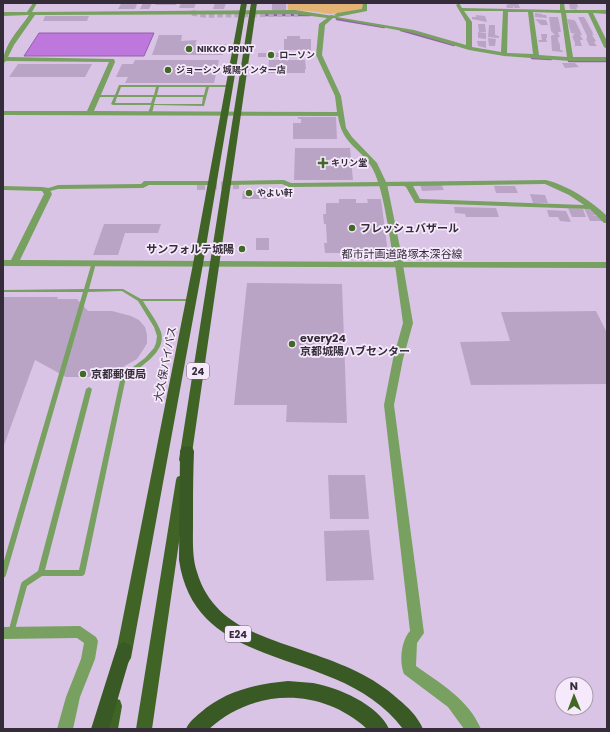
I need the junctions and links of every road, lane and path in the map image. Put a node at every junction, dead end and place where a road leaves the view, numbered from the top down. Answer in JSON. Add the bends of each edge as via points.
{"nodes":[{"id":1,"x":35,"y":3,"type":"edge"},
{"id":2,"x":365,"y":3,"type":"edge"},
{"id":3,"x":502,"y":3,"type":"edge"},
{"id":4,"x":534,"y":3,"type":"edge"},
{"id":5,"x":562,"y":3,"type":"edge"},
{"id":6,"x":459,"y":6,"type":"edge"},
{"id":7,"x":248,"y":8,"type":"edge"},
{"id":8,"x":504,"y":10,"type":"junction"},
{"id":9,"x":533,"y":11,"type":"junction"},
{"id":10,"x":562,"y":12,"type":"junction"},
{"id":11,"x":590,"y":12,"type":"junction"},
{"id":12,"x":607,"y":12,"type":"edge"},
{"id":13,"x":3,"y":14,"type":"edge"},
{"id":14,"x":30,"y":14,"type":"junction"},
{"id":15,"x":332,"y":17,"type":"junction"},
{"id":16,"x":607,"y":47,"type":"edge"},
{"id":17,"x":469,"y":48,"type":"junction"},
{"id":18,"x":504,"y":54,"type":"junction"},
{"id":19,"x":536,"y":57,"type":"junction"},
{"id":20,"x":570,"y":59,"type":"junction"},
{"id":21,"x":607,"y":59,"type":"edge"},
{"id":22,"x":4,"y":60,"type":"edge"},
{"id":23,"x":158,"y":86,"type":"junction"},
{"id":24,"x":208,"y":86,"type":"junction"},
{"id":25,"x":229,"y":86,"type":"junction"},
{"id":26,"x":98,"y":96,"type":"junction"},
{"id":27,"x":116,"y":96,"type":"junction"},
{"id":28,"x":156,"y":96,"type":"junction"},
{"id":29,"x":205,"y":96,"type":"junction"},
{"id":30,"x":153,"y":104,"type":"junction"},
{"id":31,"x":90,"y":112,"type":"junction"},
{"id":32,"x":3,"y":113,"type":"edge"},
{"id":33,"x":150,"y":113,"type":"junction"},
{"id":34,"x":225,"y":113,"type":"junction"},
{"id":35,"x":239,"y":113,"type":"junction"},
{"id":36,"x":341,"y":114,"type":"junction"},
{"id":37,"x":211,"y":183,"type":"junction"},
{"id":38,"x":234,"y":184,"type":"junction"},
{"id":39,"x":383,"y":184,"type":"junction"},
{"id":40,"x":404,"y":184,"type":"junction"},
{"id":41,"x":289,"y":185,"type":"junction"},
{"id":42,"x":143,"y":186,"type":"junction"},
{"id":43,"x":197,"y":186,"type":"tunnel mouth"},
{"id":44,"x":3,"y":188,"type":"edge"},
{"id":45,"x":46,"y":190,"type":"junction"},
{"id":46,"x":593,"y":207,"type":"junction"},
{"id":47,"x":607,"y":221,"type":"edge"},
{"id":48,"x":3,"y":263,"type":"edge"},
{"id":49,"x":14,"y":263,"type":"junction"},
{"id":50,"x":94,"y":263,"type":"junction"},
{"id":51,"x":198,"y":264,"type":"junction"},
{"id":52,"x":214,"y":264,"type":"junction"},
{"id":53,"x":607,"y":264,"type":"edge"},
{"id":54,"x":399,"y":265,"type":"junction"},
{"id":55,"x":86,"y":290,"type":"junction"},
{"id":56,"x":3,"y":291,"type":"edge"},
{"id":57,"x":140,"y":300,"type":"junction"},
{"id":58,"x":191,"y":300,"type":"junction"},
{"id":59,"x":89,"y":389,"type":"dead end"},
{"id":60,"x":187,"y":451,"type":"junction"},
{"id":61,"x":41,"y":573,"type":"junction"},
{"id":62,"x":3,"y":575,"type":"edge"},
{"id":63,"x":7,"y":633,"type":"edge"},
{"id":64,"x":124,"y":650,"type":"junction"},
{"id":65,"x":65,"y":729,"type":"edge"},
{"id":66,"x":100,"y":729,"type":"edge"},
{"id":67,"x":110,"y":729,"type":"edge"},
{"id":68,"x":144,"y":729,"type":"edge"},
{"id":69,"x":195,"y":729,"type":"edge"},
{"id":70,"x":380,"y":729,"type":"edge"},
{"id":71,"x":414,"y":729,"type":"edge"},
{"id":72,"x":473,"y":729,"type":"edge"}],
"edges":[{"from":1,"to":14,"type":"street"},
{"from":2,"to":15,"type":"street","via":[[365,10]]},
{"from":3,"to":8,"type":"street"},
{"from":4,"to":9,"type":"street"},
{"from":5,"to":10,"type":"street"},
{"from":6,"to":8,"type":"street"},
{"from":6,"to":17,"type":"street","via":[[469,22]]},
{"from":7,"to":14,"type":"street"},
{"from":7,"to":15,"type":"street"},
{"from":7,"to":25,"type":"highway","name":"大久保バイパス","number":"24"},
{"from":7,"to":35,"type":"highway","number":"24"},
{"from":8,"to":9,"type":"street"},
{"from":8,"to":18,"type":"street"},
{"from":9,"to":10,"type":"street"},
{"from":9,"to":19,"type":"street"},
{"from":10,"to":11,"type":"street"},
{"from":10,"to":20,"type":"street"},
{"from":11,"to":12,"type":"street"},
{"from":11,"to":16,"type":"street"},
{"from":13,"to":14,"type":"street"},
{"from":14,"to":22,"type":"street"},
{"from":15,"to":17,"type":"street","via":[[414,32]]},
{"from":15,"to":36,"type":"street","via":[[322,24],[319,55],[338,96]]},
{"from":17,"to":18,"type":"street"},
{"from":18,"to":19,"type":"street"},
{"from":19,"to":20,"type":"street"},
{"from":20,"to":21,"type":"street"},
{"from":22,"to":26,"type":"street","via":[[110,60],[112,62]]},
{"from":23,"to":24,"type":"lane"},
{"from":23,"to":27,"type":"lane","via":[[120,86]]},
{"from":23,"to":28,"type":"lane"},
{"from":24,"to":25,"type":"lane"},
{"from":24,"to":29,"type":"lane"},
{"from":25,"to":34,"type":"highway","name":"大久保バイパス","number":"24"},
{"from":26,"to":27,"type":"lane"},
{"from":26,"to":31,"type":"street"},
{"from":27,"to":28,"type":"lane"},
{"from":27,"to":30,"type":"lane","via":[[113,104]]},
{"from":28,"to":29,"type":"lane"},
{"from":28,"to":30,"type":"lane"},
{"from":29,"to":30,"type":"lane","via":[[203,104]]},
{"from":30,"to":33,"type":"lane"},
{"from":31,"to":32,"type":"street"},
{"from":31,"to":33,"type":"street"},
{"from":33,"to":34,"type":"street"},
{"from":34,"to":35,"type":"street"},
{"from":34,"to":37,"type":"highway","name":"大久保バイパス","number":"24"},
{"from":35,"to":36,"type":"street"},
{"from":35,"to":38,"type":"highway","number":"24"},
{"from":36,"to":39,"type":"street","via":[[349,138],[374,164]]},
{"from":37,"to":42,"type":"street"},
{"from":37,"to":51,"type":"highway","name":"大久保バイパス","number":"24"},
{"from":38,"to":41,"type":"street"},
{"from":38,"to":41,"type":"street","via":[[284,182]]},
{"from":38,"to":52,"type":"highway","number":"24"},
{"from":39,"to":40,"type":"street"},
{"from":39,"to":41,"type":"street"},
{"from":39,"to":54,"type":"street"},
{"from":40,"to":46,"type":"street","via":[[546,182],[574,193]]},
{"from":40,"to":46,"type":"street","via":[[418,201]]},
{"from":42,"to":43,"type":"street"},
{"from":42,"to":45,"type":"street","via":[[58,187]]},
{"from":44,"to":45,"type":"street"},
{"from":45,"to":49,"type":"street","via":[[48,194]]},
{"from":46,"to":47,"type":"street"},
{"from":48,"to":49,"type":"street","name":"都市計画道路塚本深谷線"},
{"from":49,"to":50,"type":"street","name":"都市計画道路塚本深谷線"},
{"from":50,"to":51,"type":"street","name":"都市計画道路塚本深谷線"},
{"from":50,"to":55,"type":"lane"},
{"from":51,"to":52,"type":"street","name":"都市計画道路塚本深谷線"},
{"from":51,"to":58,"type":"highway","name":"大久保バイパス","number":"24"},
{"from":52,"to":54,"type":"street","name":"都市計画道路塚本深谷線"},
{"from":52,"to":60,"type":"highway","number":"24"},
{"from":53,"to":54,"type":"street","name":"都市計画道路塚本深谷線"},
{"from":54,"to":72,"type":"street","via":[[408,322],[389,405],[417,633],[410,641],[409,669],[452,702]]},
{"from":55,"to":56,"type":"lane"},
{"from":55,"to":57,"type":"lane","via":[[123,290]]},
{"from":55,"to":62,"type":"lane"},
{"from":57,"to":58,"type":"lane"},
{"from":57,"to":61,"type":"lane","via":[[157,330],[159,343],[150,357],[124,376],[82,572]]},
{"from":58,"to":64,"type":"highway","name":"大久保バイパス","number":"24"},
{"from":59,"to":61,"type":"lane"},
{"from":60,"to":68,"type":"highway","number":"24"},
{"from":60,"to":71,"type":"highway","number":"E24","via":[[186,558],[194,589],[202,604],[213,617],[246,639],[352,677],[375,690],[393,705]]},
{"from":61,"to":63,"type":"lane","via":[[24,584]]},
{"from":63,"to":65,"type":"street","via":[[80,632],[91,641],[88,659],[73,697]]},
{"from":64,"to":66,"type":"highway"},
{"from":64,"to":67,"type":"highway","name":"大久保バイパス","number":"24"},
{"from":69,"to":70,"type":"highway","via":[[212,713],[231,702],[275,689],[297,688],[338,699],[357,709]]}]}
